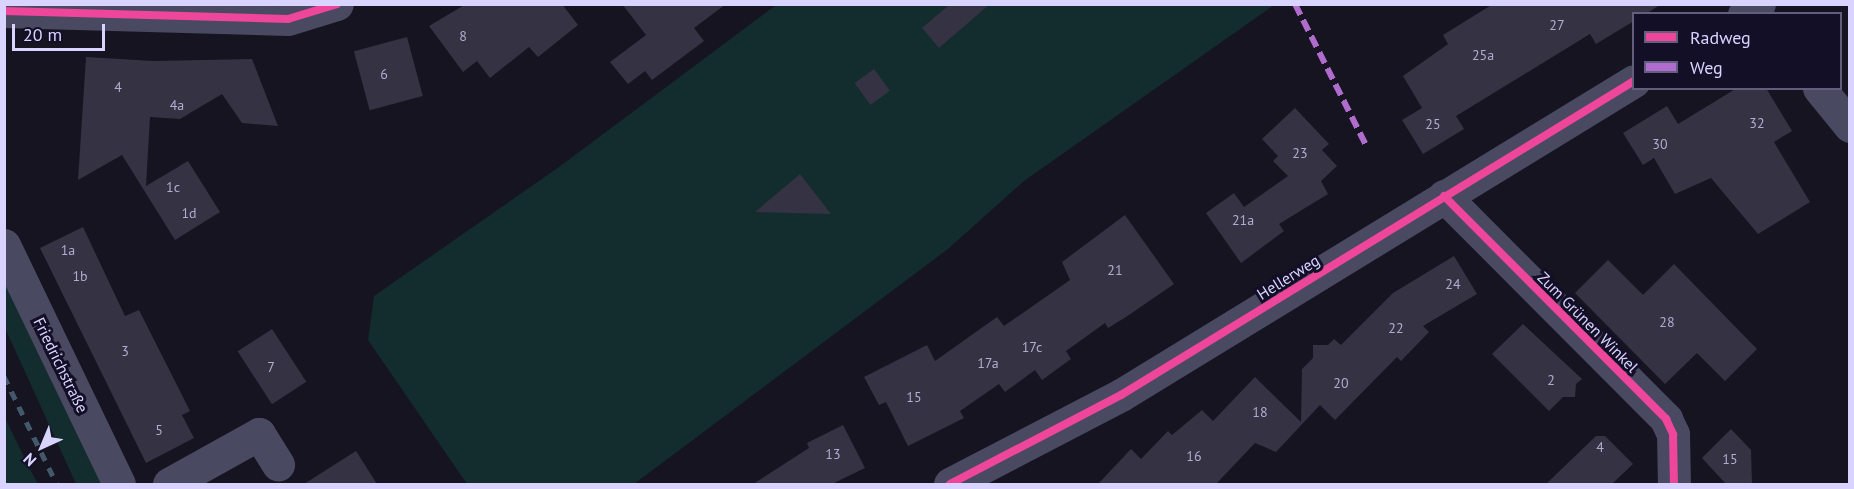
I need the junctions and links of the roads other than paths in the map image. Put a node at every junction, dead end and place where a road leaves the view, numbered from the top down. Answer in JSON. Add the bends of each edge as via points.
{"nodes":[{"id":1,"x":328,"y":6,"type":"edge"},
{"id":2,"x":4,"y":11,"type":"edge"},
{"id":3,"x":1632,"y":82,"type":"edge"},
{"id":4,"x":1821,"y":90,"type":"edge"},
{"id":5,"x":1850,"y":126,"type":"edge"},
{"id":6,"x":1444,"y":196,"type":"junction"},
{"id":7,"x":4,"y":245,"type":"edge"},
{"id":8,"x":278,"y":464,"type":"dead end"},
{"id":9,"x":119,"y":484,"type":"edge"},
{"id":10,"x":169,"y":484,"type":"edge"},
{"id":11,"x":950,"y":484,"type":"edge"},
{"id":12,"x":1674,"y":484,"type":"edge"}],
"edges":[{"from":1,"to":2,"type":"street","via":[[288,18]]},
{"from":3,"to":6,"type":"street","name":"Hellerweg"},
{"from":4,"to":5,"type":"street"},
{"from":6,"to":11,"type":"street","name":"Hellerweg","via":[[1121,395]]},
{"from":6,"to":12,"type":"street","name":"Zum Grünen Winkel","via":[[1666,419],[1673,434]]},
{"from":7,"to":9,"type":"street","name":"Friedrichstraße"},
{"from":8,"to":10,"type":"street","via":[[259,434]]}]}
